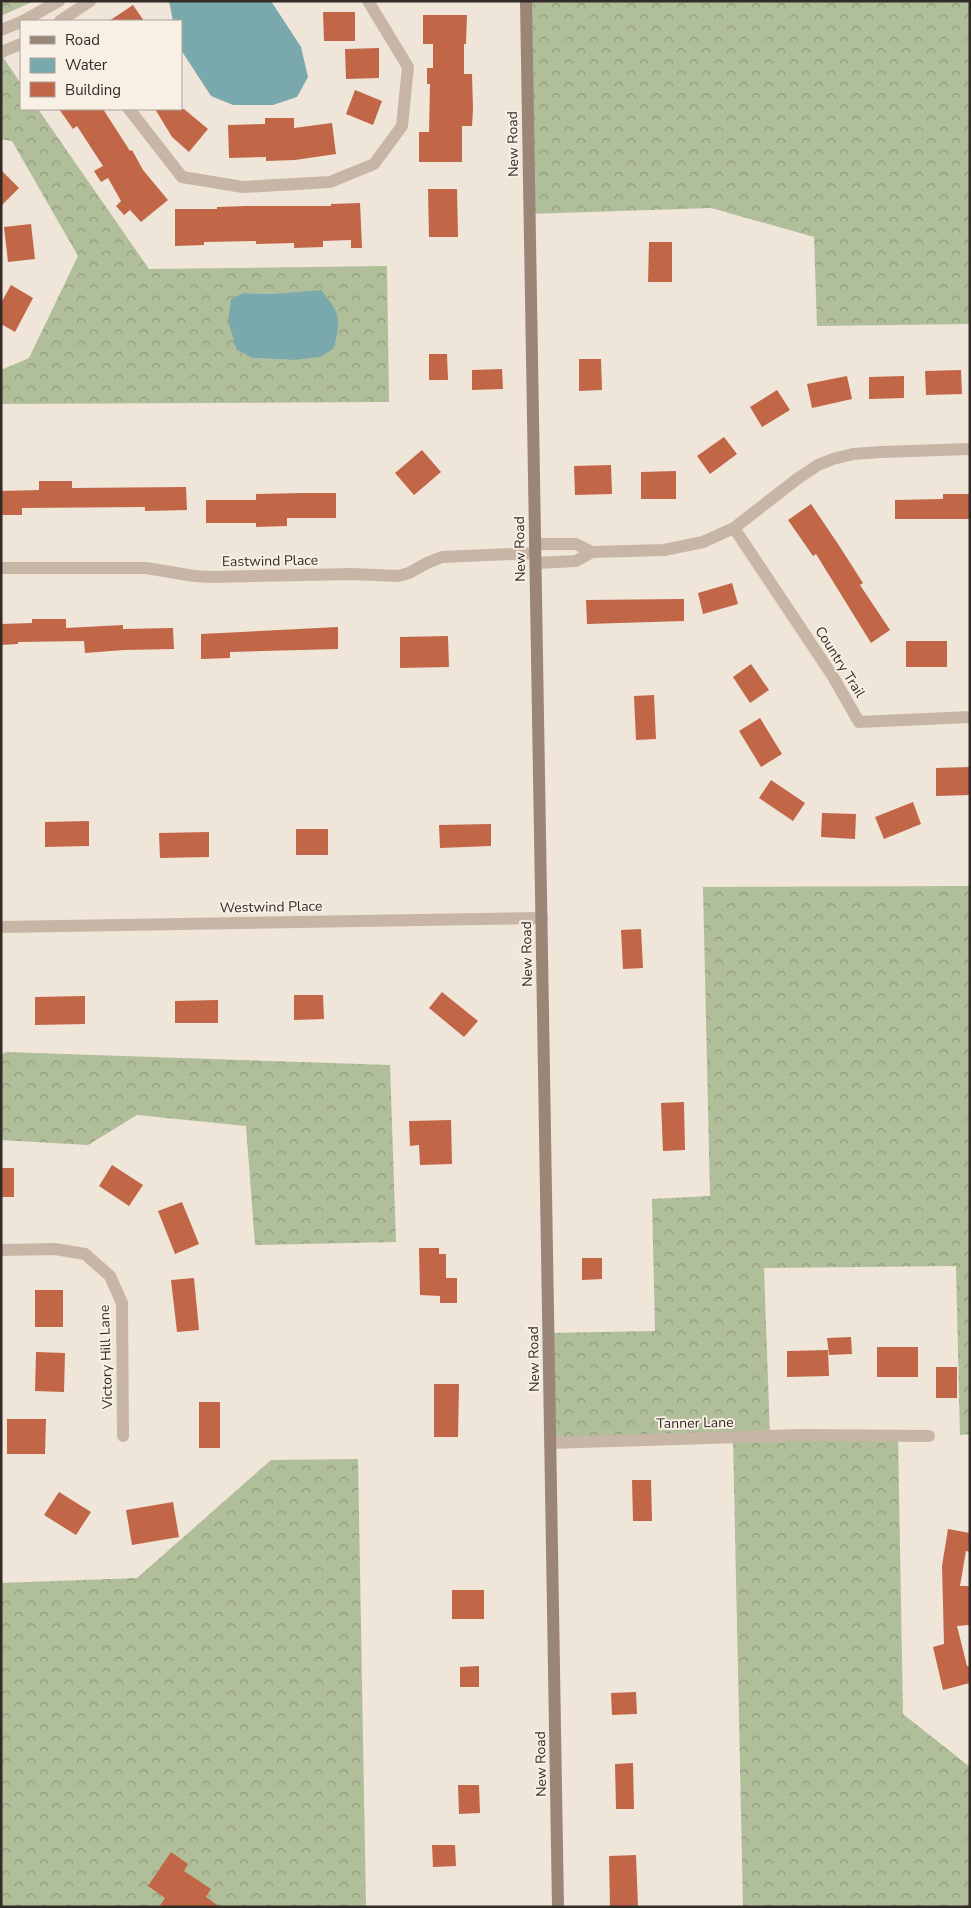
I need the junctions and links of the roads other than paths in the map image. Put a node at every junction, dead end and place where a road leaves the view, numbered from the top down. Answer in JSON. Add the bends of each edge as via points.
{"nodes":[{"id":1,"x":90,"y":1,"type":"edge"},
{"id":2,"x":368,"y":1,"type":"edge"},
{"id":3,"x":526,"y":1,"type":"edge"},
{"id":4,"x":59,"y":2,"type":"edge"},
{"id":5,"x":67,"y":19,"type":"edge"},
{"id":6,"x":26,"y":20,"type":"edge"},
{"id":7,"x":20,"y":23,"type":"edge"},
{"id":8,"x":1,"y":30,"type":"edge"},
{"id":9,"x":20,"y":44,"type":"edge"},
{"id":10,"x":1,"y":52,"type":"edge"},
{"id":11,"x":129,"y":110,"type":"edge"},
{"id":12,"x":970,"y":450,"type":"edge"},
{"id":13,"x":734,"y":528,"type":"junction"},
{"id":14,"x":592,"y":552,"type":"junction"},
{"id":15,"x":535,"y":553,"type":"junction"},
{"id":16,"x":1,"y":568,"type":"edge"},
{"id":17,"x":970,"y":717,"type":"edge"},
{"id":18,"x":542,"y":918,"type":"junction"},
{"id":19,"x":1,"y":927,"type":"edge"},
{"id":20,"x":1,"y":1250,"type":"edge"},
{"id":21,"x":123,"y":1436,"type":"dead end"},
{"id":22,"x":929,"y":1436,"type":"dead end"},
{"id":23,"x":550,"y":1443,"type":"junction"},
{"id":24,"x":558,"y":1907,"type":"edge"}],
"edges":[{"from":1,"to":5,"type":"street"},
{"from":2,"to":11,"type":"street","via":[[408,67],[402,126],[374,164],[330,182],[243,186],[182,177]]},
{"from":3,"to":15,"type":"street","name":"New Road"},
{"from":4,"to":5,"type":"street"},
{"from":4,"to":6,"type":"street"},
{"from":7,"to":8,"type":"street"},
{"from":9,"to":10,"type":"street"},
{"from":12,"to":13,"type":"street","via":[[880,452],[833,459],[818,465]]},
{"from":13,"to":14,"type":"street","via":[[686,547]]},
{"from":13,"to":17,"type":"street","name":"Country Trail","via":[[832,675],[859,722]]},
{"from":14,"to":15,"type":"street","via":[[576,544]]},
{"from":14,"to":15,"type":"street","via":[[576,561]]},
{"from":15,"to":16,"type":"street","name":"Eastwind Place","via":[[442,557],[398,576],[211,577],[146,568]]},
{"from":15,"to":18,"type":"street","name":"New Road"},
{"from":18,"to":19,"type":"street","name":"Westwind Place"},
{"from":18,"to":23,"type":"street","name":"New Road"},
{"from":20,"to":21,"type":"street","name":"Victory Hill Lane","via":[[55,1249],[84,1254],[110,1276],[122,1303]]},
{"from":22,"to":23,"type":"street","name":"Tanner Lane","via":[[662,1438]]},
{"from":23,"to":24,"type":"street","name":"New Road"}]}
